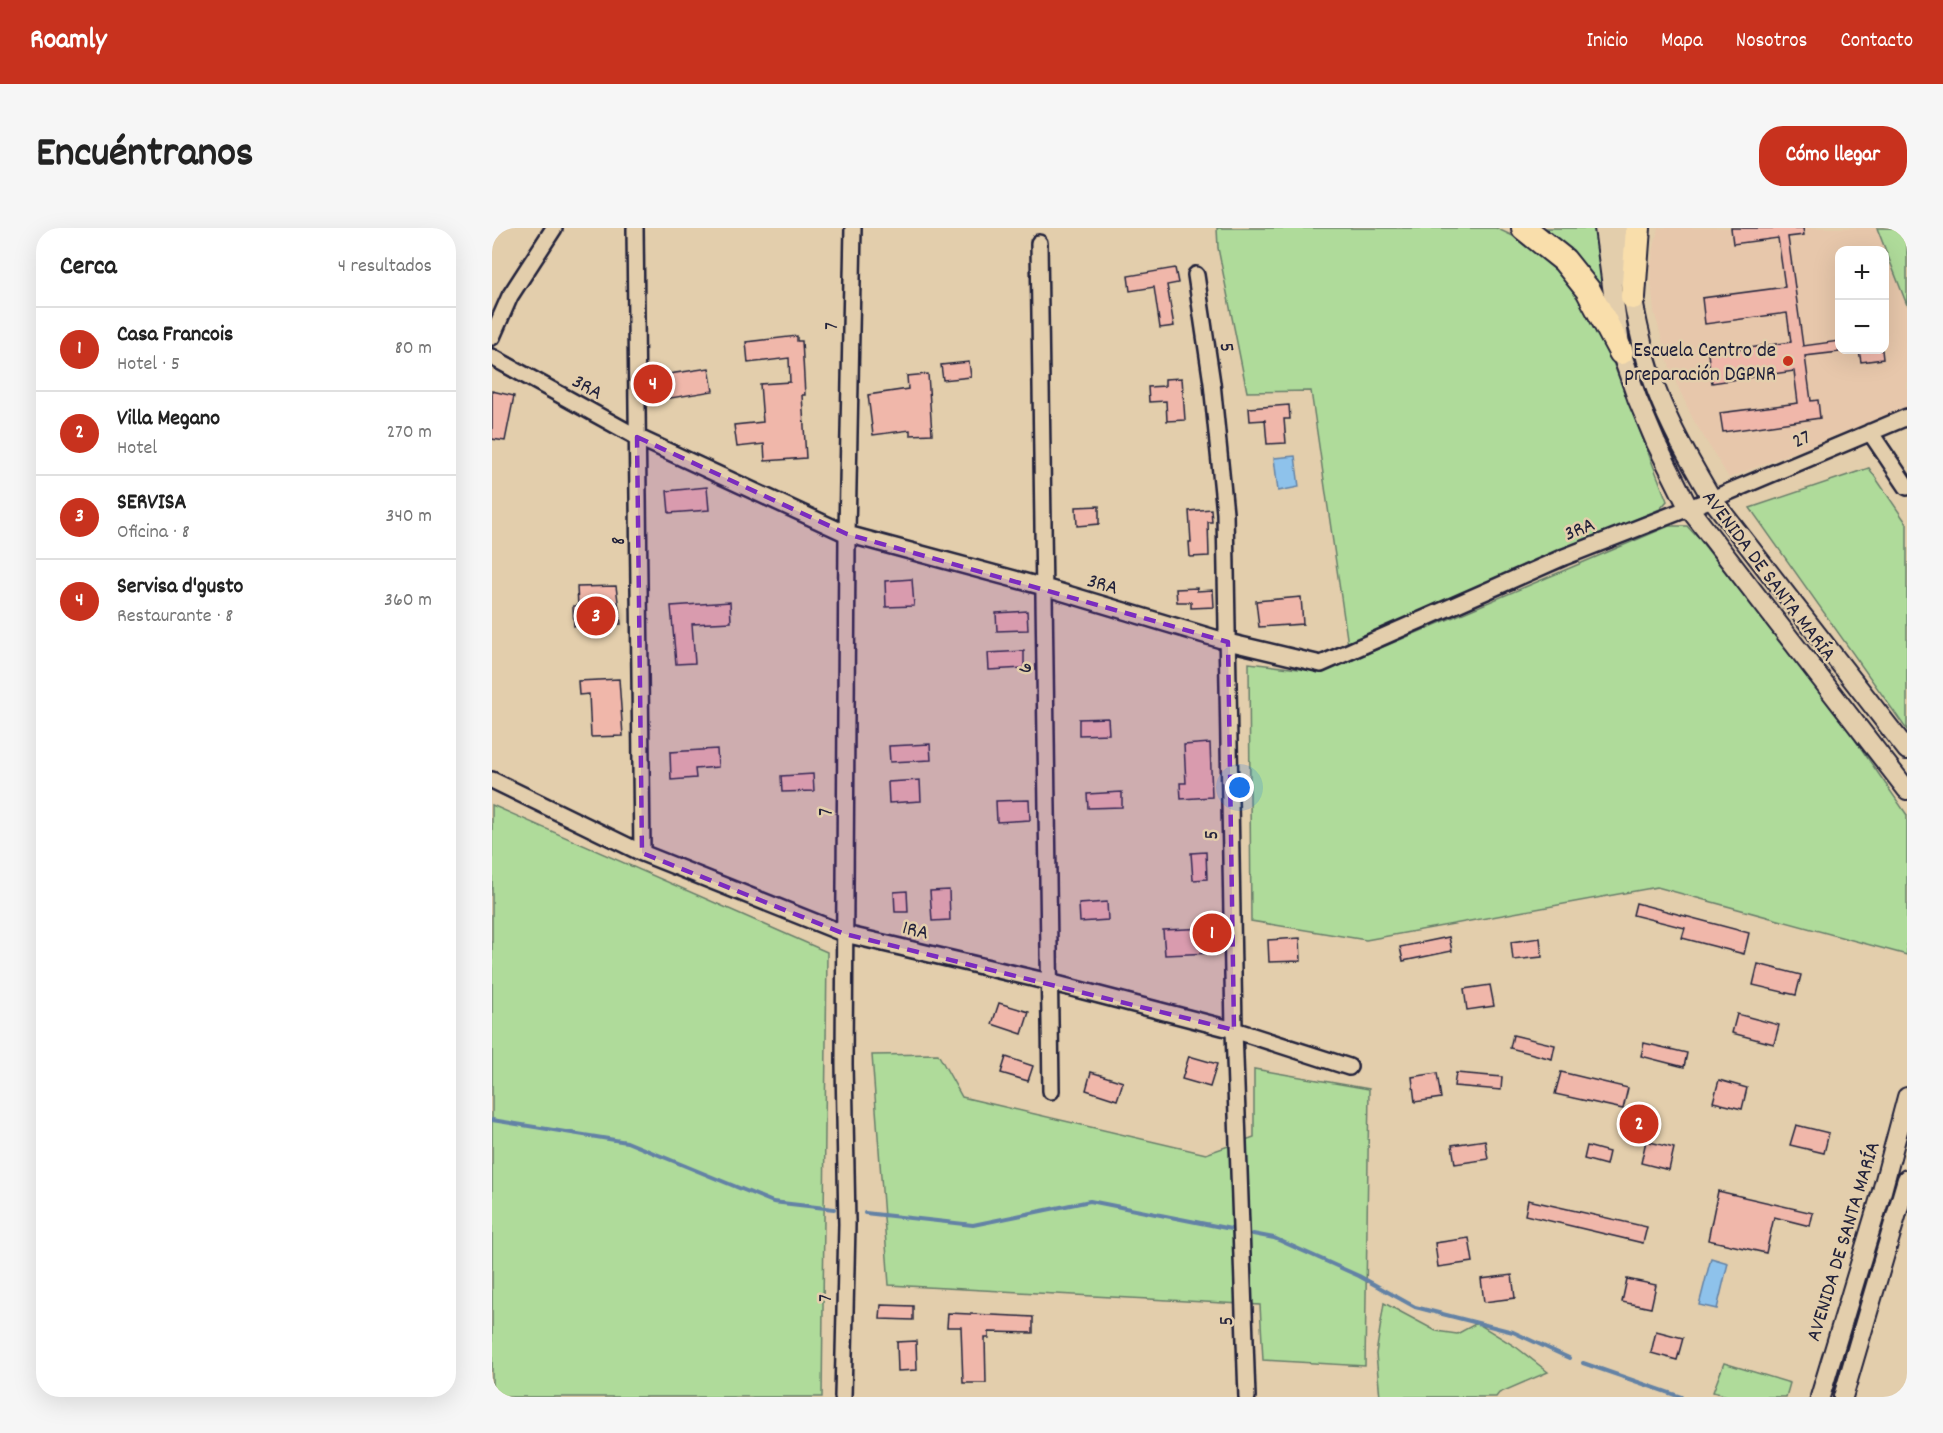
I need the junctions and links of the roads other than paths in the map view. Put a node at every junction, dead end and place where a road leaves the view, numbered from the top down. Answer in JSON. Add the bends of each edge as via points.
{"nodes":[{"id":1,"x":554,"y":228,"type":"edge"},
{"id":2,"x":635,"y":228,"type":"edge"},
{"id":3,"x":853,"y":228,"type":"edge"},
{"id":4,"x":1524,"y":228,"type":"edge"},
{"id":5,"x":1604,"y":228,"type":"edge"},
{"id":6,"x":1620,"y":228,"type":"edge"},
{"id":7,"x":1638,"y":228,"type":"edge"},
{"id":8,"x":1039,"y":243,"type":"dead end"},
{"id":9,"x":1196,"y":275,"type":"dead end"},
{"id":10,"x":1633,"y":297,"type":"junction"},
{"id":11,"x":492,"y":337,"type":"edge"},
{"id":12,"x":1621,"y":352,"type":"junction"},
{"id":13,"x":492,"y":357,"type":"edge"},
{"id":14,"x":1907,"y":417,"type":"edge"},
{"id":15,"x":1870,"y":432,"type":"junction"},
{"id":16,"x":637,"y":437,"type":"junction"},
{"id":17,"x":1907,"y":487,"type":"edge"},
{"id":18,"x":1712,"y":499,"type":"junction"},
{"id":19,"x":1688,"y":507,"type":"junction"},
{"id":20,"x":847,"y":534,"type":"junction"},
{"id":21,"x":1044,"y":587,"type":"junction"},
{"id":22,"x":1228,"y":642,"type":"junction"},
{"id":23,"x":1907,"y":750,"type":"edge"},
{"id":24,"x":492,"y":780,"type":"edge"},
{"id":25,"x":1907,"y":790,"type":"edge"},
{"id":26,"x":642,"y":853,"type":"junction"},
{"id":27,"x":845,"y":934,"type":"junction"},
{"id":28,"x":1049,"y":982,"type":"junction"},
{"id":29,"x":1234,"y":1030,"type":"junction"},
{"id":30,"x":1349,"y":1067,"type":"dead end"},
{"id":31,"x":1051,"y":1091,"type":"dead end"},
{"id":32,"x":1907,"y":1097,"type":"edge"},
{"id":33,"x":1907,"y":1179,"type":"edge"},
{"id":34,"x":843,"y":1397,"type":"edge"},
{"id":35,"x":1247,"y":1397,"type":"edge"},
{"id":36,"x":1820,"y":1397,"type":"edge"},
{"id":37,"x":1844,"y":1397,"type":"edge"}],
"edges":[{"from":1,"to":11,"type":"street","via":[[510,296]]},
{"from":2,"to":16,"type":"street","name":"8"},
{"from":3,"to":20,"type":"street","name":"7"},
{"from":4,"to":12,"type":"highway","via":[[1564,260],[1588,290]]},
{"from":5,"to":12,"type":"street","name":"AVENIDA DE SANTA MARÍA"},
{"from":6,"to":10,"type":"street","name":"AVENIDA DE SANTA MARÍA"},
{"from":7,"to":10,"type":"highway"},
{"from":8,"to":21,"type":"street","name":"6"},
{"from":9,"to":22,"type":"street","name":"5","via":[[1226,513]]},
{"from":10,"to":18,"type":"street","name":"AVENIDA DE SANTA MARÍA","via":[[1656,388],[1672,428]]},
{"from":12,"to":19,"type":"street","name":"AVENIDA DE SANTA MARÍA","via":[[1656,443]]},
{"from":13,"to":16,"type":"street","name":"3RA"},
{"from":14,"to":15,"type":"street","name":"27"},
{"from":15,"to":17,"type":"street"},
{"from":15,"to":18,"type":"street","name":"27"},
{"from":16,"to":20,"type":"street","name":"3RA"},
{"from":16,"to":26,"type":"street","name":"8"},
{"from":18,"to":19,"type":"street","name":"3RA"},
{"from":18,"to":23,"type":"street","name":"AVENIDA DE SANTA MARÍA"},
{"from":19,"to":22,"type":"street","name":"3RA","via":[[1564,556],[1321,664]]},
{"from":19,"to":25,"type":"street","name":"AVENIDA DE SANTA MARÍA"},
{"from":20,"to":21,"type":"street","name":"3RA"},
{"from":20,"to":27,"type":"street","name":"7"},
{"from":21,"to":22,"type":"street","name":"3RA"},
{"from":21,"to":28,"type":"street","name":"6"},
{"from":22,"to":29,"type":"street","name":"5"},
{"from":24,"to":26,"type":"street","name":"1RA"},
{"from":26,"to":27,"type":"street","name":"1RA"},
{"from":27,"to":28,"type":"street","name":"1RA"},
{"from":27,"to":34,"type":"street","name":"7","via":[[847,1224]]},
{"from":28,"to":29,"type":"street","name":"1RA"},
{"from":28,"to":31,"type":"street","name":"6"},
{"from":29,"to":30,"type":"street","name":"1RA"},
{"from":29,"to":35,"type":"street","name":"5"},
{"from":32,"to":36,"type":"street","name":"AVENIDA DE SANTA MARÍA"},
{"from":33,"to":37,"type":"street","name":"AVENIDA DE SANTA MARÍA"}]}
